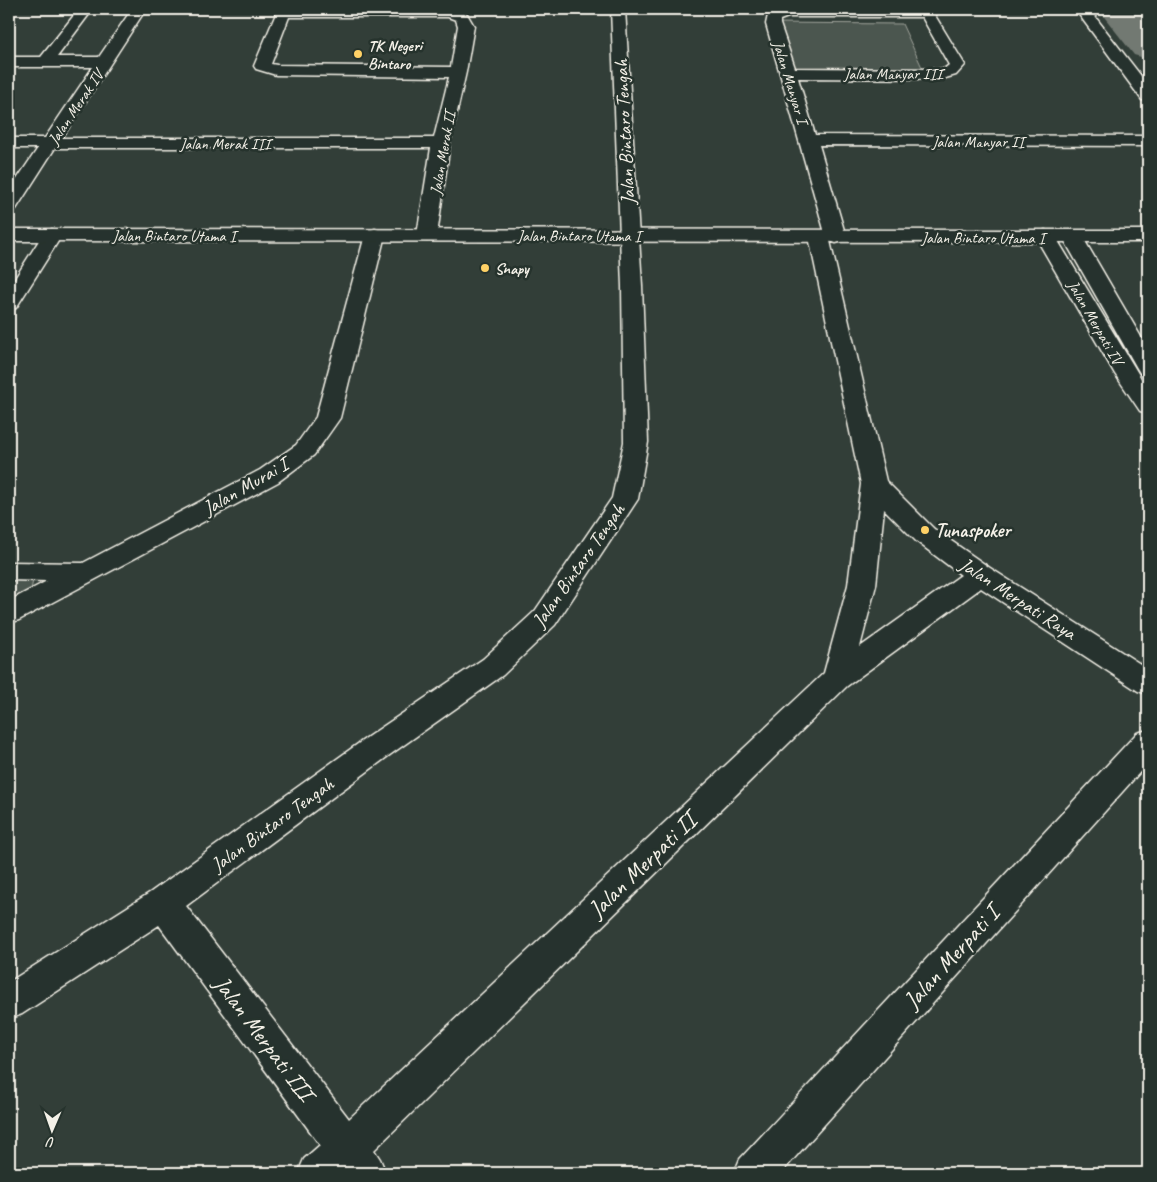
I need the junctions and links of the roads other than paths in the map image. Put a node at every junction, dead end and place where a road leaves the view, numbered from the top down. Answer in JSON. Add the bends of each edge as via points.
{"nodes":[{"id":1,"x":86,"y":9,"type":"edge"},
{"id":2,"x":139,"y":9,"type":"edge"},
{"id":3,"x":618,"y":9,"type":"edge"},
{"id":4,"x":1082,"y":9,"type":"edge"},
{"id":5,"x":284,"y":11,"type":"edge"},
{"id":6,"x":925,"y":11,"type":"edge"},
{"id":7,"x":9,"y":62,"type":"edge"},
{"id":8,"x":45,"y":62,"type":"junction"},
{"id":9,"x":105,"y":62,"type":"junction"},
{"id":10,"x":458,"y":72,"type":"junction"},
{"id":11,"x":789,"y":73,"type":"junction"},
{"id":12,"x":1148,"y":96,"type":"edge"},
{"id":13,"x":808,"y":140,"type":"junction"},
{"id":14,"x":1148,"y":141,"type":"edge"},
{"id":15,"x":441,"y":142,"type":"junction"},
{"id":16,"x":9,"y":143,"type":"edge"},
{"id":17,"x":51,"y":143,"type":"junction"},
{"id":18,"x":9,"y":205,"type":"edge"},
{"id":19,"x":9,"y":235,"type":"edge"},
{"id":20,"x":52,"y":235,"type":"junction"},
{"id":21,"x":375,"y":235,"type":"junction"},
{"id":22,"x":427,"y":235,"type":"junction"},
{"id":23,"x":630,"y":236,"type":"junction"},
{"id":24,"x":1046,"y":236,"type":"junction"},
{"id":25,"x":1072,"y":236,"type":"junction"},
{"id":26,"x":1148,"y":236,"type":"edge"},
{"id":27,"x":827,"y":237,"type":"junction"},
{"id":28,"x":9,"y":304,"type":"edge"},
{"id":29,"x":1148,"y":368,"type":"edge"},
{"id":30,"x":1148,"y":406,"type":"edge"},
{"id":31,"x":874,"y":484,"type":"junction"},
{"id":32,"x":9,"y":571,"type":"edge"},
{"id":33,"x":86,"y":572,"type":"junction"},
{"id":34,"x":980,"y":575,"type":"junction"},
{"id":35,"x":9,"y":613,"type":"edge"},
{"id":36,"x":837,"y":678,"type":"junction"},
{"id":37,"x":1148,"y":683,"type":"edge"},
{"id":38,"x":1148,"y":742,"type":"edge"},
{"id":39,"x":163,"y":903,"type":"junction"},
{"id":40,"x":9,"y":1002,"type":"edge"},
{"id":41,"x":356,"y":1161,"type":"edge"},
{"id":42,"x":318,"y":1173,"type":"edge"},
{"id":43,"x":754,"y":1173,"type":"edge"}],
"edges":[{"from":1,"to":8,"type":"street"},
{"from":2,"to":9,"type":"street","name":"Jalan Merak IV"},
{"from":3,"to":23,"type":"street","name":"Jalan Bintaro Tengah"},
{"from":4,"to":12,"type":"street"},
{"from":5,"to":10,"type":"street","name":"Jalan Merak II","via":[[449,13],[462,17],[466,26]]},
{"from":5,"to":10,"type":"street","name":"Jalan Merak II","via":[[262,66],[276,70]]},
{"from":6,"to":11,"type":"street","name":"Jalan Manyar I","via":[[778,15],[773,18],[773,24]]},
{"from":6,"to":11,"type":"street","name":"Jalan Manyar III","via":[[957,65],[953,72]]},
{"from":7,"to":8,"type":"street"},
{"from":8,"to":9,"type":"street"},
{"from":9,"to":17,"type":"street","name":"Jalan Merak IV"},
{"from":10,"to":15,"type":"street","name":"Jalan Merak II"},
{"from":11,"to":13,"type":"street","name":"Jalan Manyar I"},
{"from":13,"to":14,"type":"street","name":"Jalan Manyar II"},
{"from":13,"to":27,"type":"street","name":"Jalan Manyar I"},
{"from":15,"to":17,"type":"street","name":"Jalan Merak III"},
{"from":15,"to":22,"type":"street","name":"Jalan Merak II"},
{"from":16,"to":17,"type":"street","name":"Jalan Merak III"},
{"from":17,"to":18,"type":"street","name":"Jalan Merak IV"},
{"from":19,"to":20,"type":"street","name":"Jalan Bintaro Utama I"},
{"from":20,"to":21,"type":"street","name":"Jalan Bintaro Utama I"},
{"from":20,"to":28,"type":"street"},
{"from":21,"to":22,"type":"street","name":"Jalan Bintaro Utama I"},
{"from":21,"to":33,"type":"street","name":"Jalan Murai I","via":[[328,418],[305,450],[269,476]]},
{"from":22,"to":23,"type":"street","name":"Jalan Bintaro Utama I"},
{"from":23,"to":27,"type":"street","name":"Jalan Bintaro Utama I"},
{"from":23,"to":39,"type":"street","name":"Jalan Bintaro Tengah","via":[[636,442],[625,499],[545,618],[493,667]]},
{"from":24,"to":25,"type":"street","name":"Jalan Bintaro Utama I"},
{"from":24,"to":27,"type":"street","name":"Jalan Bintaro Utama I"},
{"from":24,"to":30,"type":"street","name":"Jalan Merpati IV"},
{"from":25,"to":26,"type":"street","name":"Jalan Bintaro Utama I"},
{"from":25,"to":29,"type":"street","name":"Jalan Merpati IV"},
{"from":27,"to":31,"type":"street"},
{"from":31,"to":34,"type":"street","name":"Jalan Merpati Raya","via":[[925,535]]},
{"from":31,"to":36,"type":"street","via":[[862,586]]},
{"from":32,"to":33,"type":"street"},
{"from":33,"to":35,"type":"street","name":"Jalan Murai I"},
{"from":34,"to":36,"type":"street","name":"Jalan Merpati II"},
{"from":34,"to":37,"type":"street","name":"Jalan Merpati Raya"},
{"from":36,"to":41,"type":"street","name":"Jalan Merpati II"},
{"from":38,"to":43,"type":"street","name":"Jalan Merpati I"},
{"from":39,"to":40,"type":"street","name":"Jalan Bintaro Tengah"},
{"from":39,"to":41,"type":"street","name":"Jalan Merpati III"},
{"from":41,"to":42,"type":"street","name":"Jalan Merpati II"}]}
